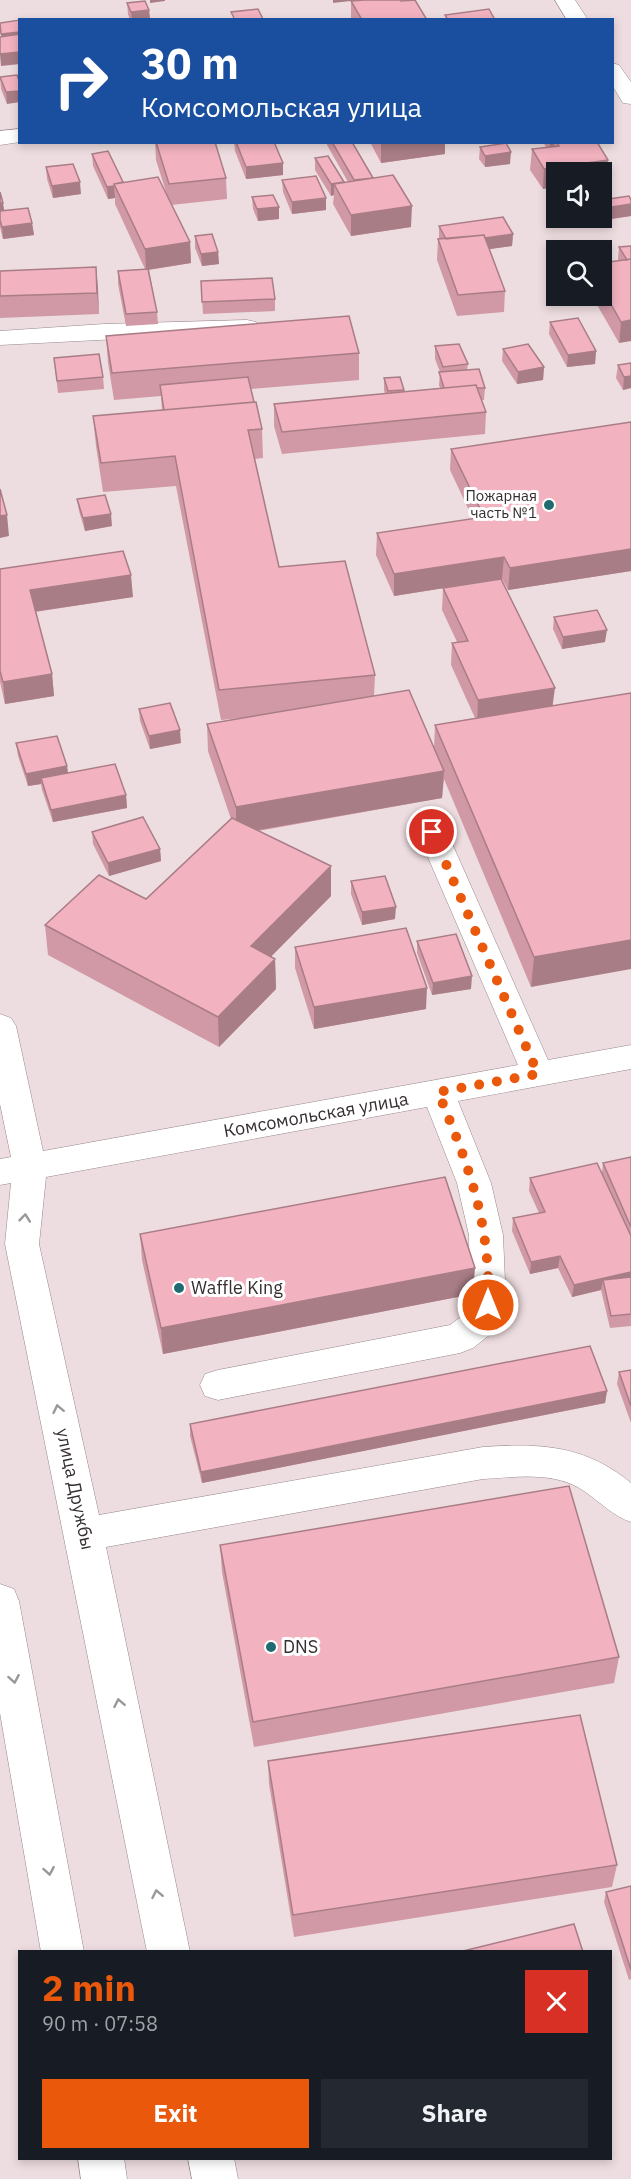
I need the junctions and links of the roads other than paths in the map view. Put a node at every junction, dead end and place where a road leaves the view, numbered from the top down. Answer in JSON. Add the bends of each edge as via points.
{"nodes":[{"id":1,"x":565,"y":0,"type":"edge"},
{"id":2,"x":577,"y":18,"type":"edge"},
{"id":3,"x":631,"y":63,"type":"edge"},
{"id":4,"x":614,"y":67,"type":"edge"},
{"id":5,"x":614,"y":70,"type":"edge"},
{"id":6,"x":631,"y":98,"type":"edge"},
{"id":7,"x":18,"y":136,"type":"edge"},
{"id":8,"x":0,"y":138,"type":"edge"},
{"id":9,"x":264,"y":327,"type":"edge"},
{"id":10,"x":0,"y":338,"type":"edge"},
{"id":11,"x":432,"y":832,"type":"dead end"},
{"id":12,"x":0,"y":1026,"type":"edge"},
{"id":13,"x":631,"y":1057,"type":"edge"},
{"id":14,"x":538,"y":1074,"type":"junction"},
{"id":15,"x":438,"y":1092,"type":"junction"},
{"id":16,"x":15,"y":1170,"type":"edge"},
{"id":17,"x":218,"y":1385,"type":"dead end"},
{"id":18,"x":631,"y":1506,"type":"edge"},
{"id":19,"x":84,"y":1534,"type":"junction"},
{"id":20,"x":0,"y":1601,"type":"edge"},
{"id":21,"x":63,"y":1950,"type":"edge"},
{"id":22,"x":169,"y":1950,"type":"edge"},
{"id":23,"x":101,"y":2160,"type":"edge"},
{"id":24,"x":211,"y":2160,"type":"edge"},
{"id":25,"x":104,"y":2179,"type":"edge"},
{"id":26,"x":215,"y":2179,"type":"edge"}],
"edges":[{"from":1,"to":2,"type":"street"},
{"from":3,"to":4,"type":"street"},
{"from":5,"to":6,"type":"street"},
{"from":7,"to":8,"type":"street"},
{"from":9,"to":10,"type":"street"},
{"from":11,"to":14,"type":"street"},
{"from":12,"to":16,"type":"street","name":"улица Дружбы"},
{"from":13,"to":14,"type":"street","name":"Комсомольская улица"},
{"from":14,"to":15,"type":"street","name":"Комсомольская улица"},
{"from":15,"to":16,"type":"street","name":"Комсомольская улица"},
{"from":15,"to":17,"type":"street","via":[[474,1183],[486,1235],[488,1305],[479,1323],[460,1338]]},
{"from":19,"to":16,"type":"street","name":"улица Дружбы","one_way":true,"via":[[22,1244]]},
{"from":18,"to":19,"type":"street","via":[[606,1483],[576,1466],[536,1459],[483,1463]]},
{"from":22,"to":19,"type":"street","name":"улица Дружбы","one_way":true},
{"from":20,"to":21,"type":"street","one_way":true},
{"from":23,"to":25,"type":"street"},
{"from":24,"to":26,"type":"street"}]}
